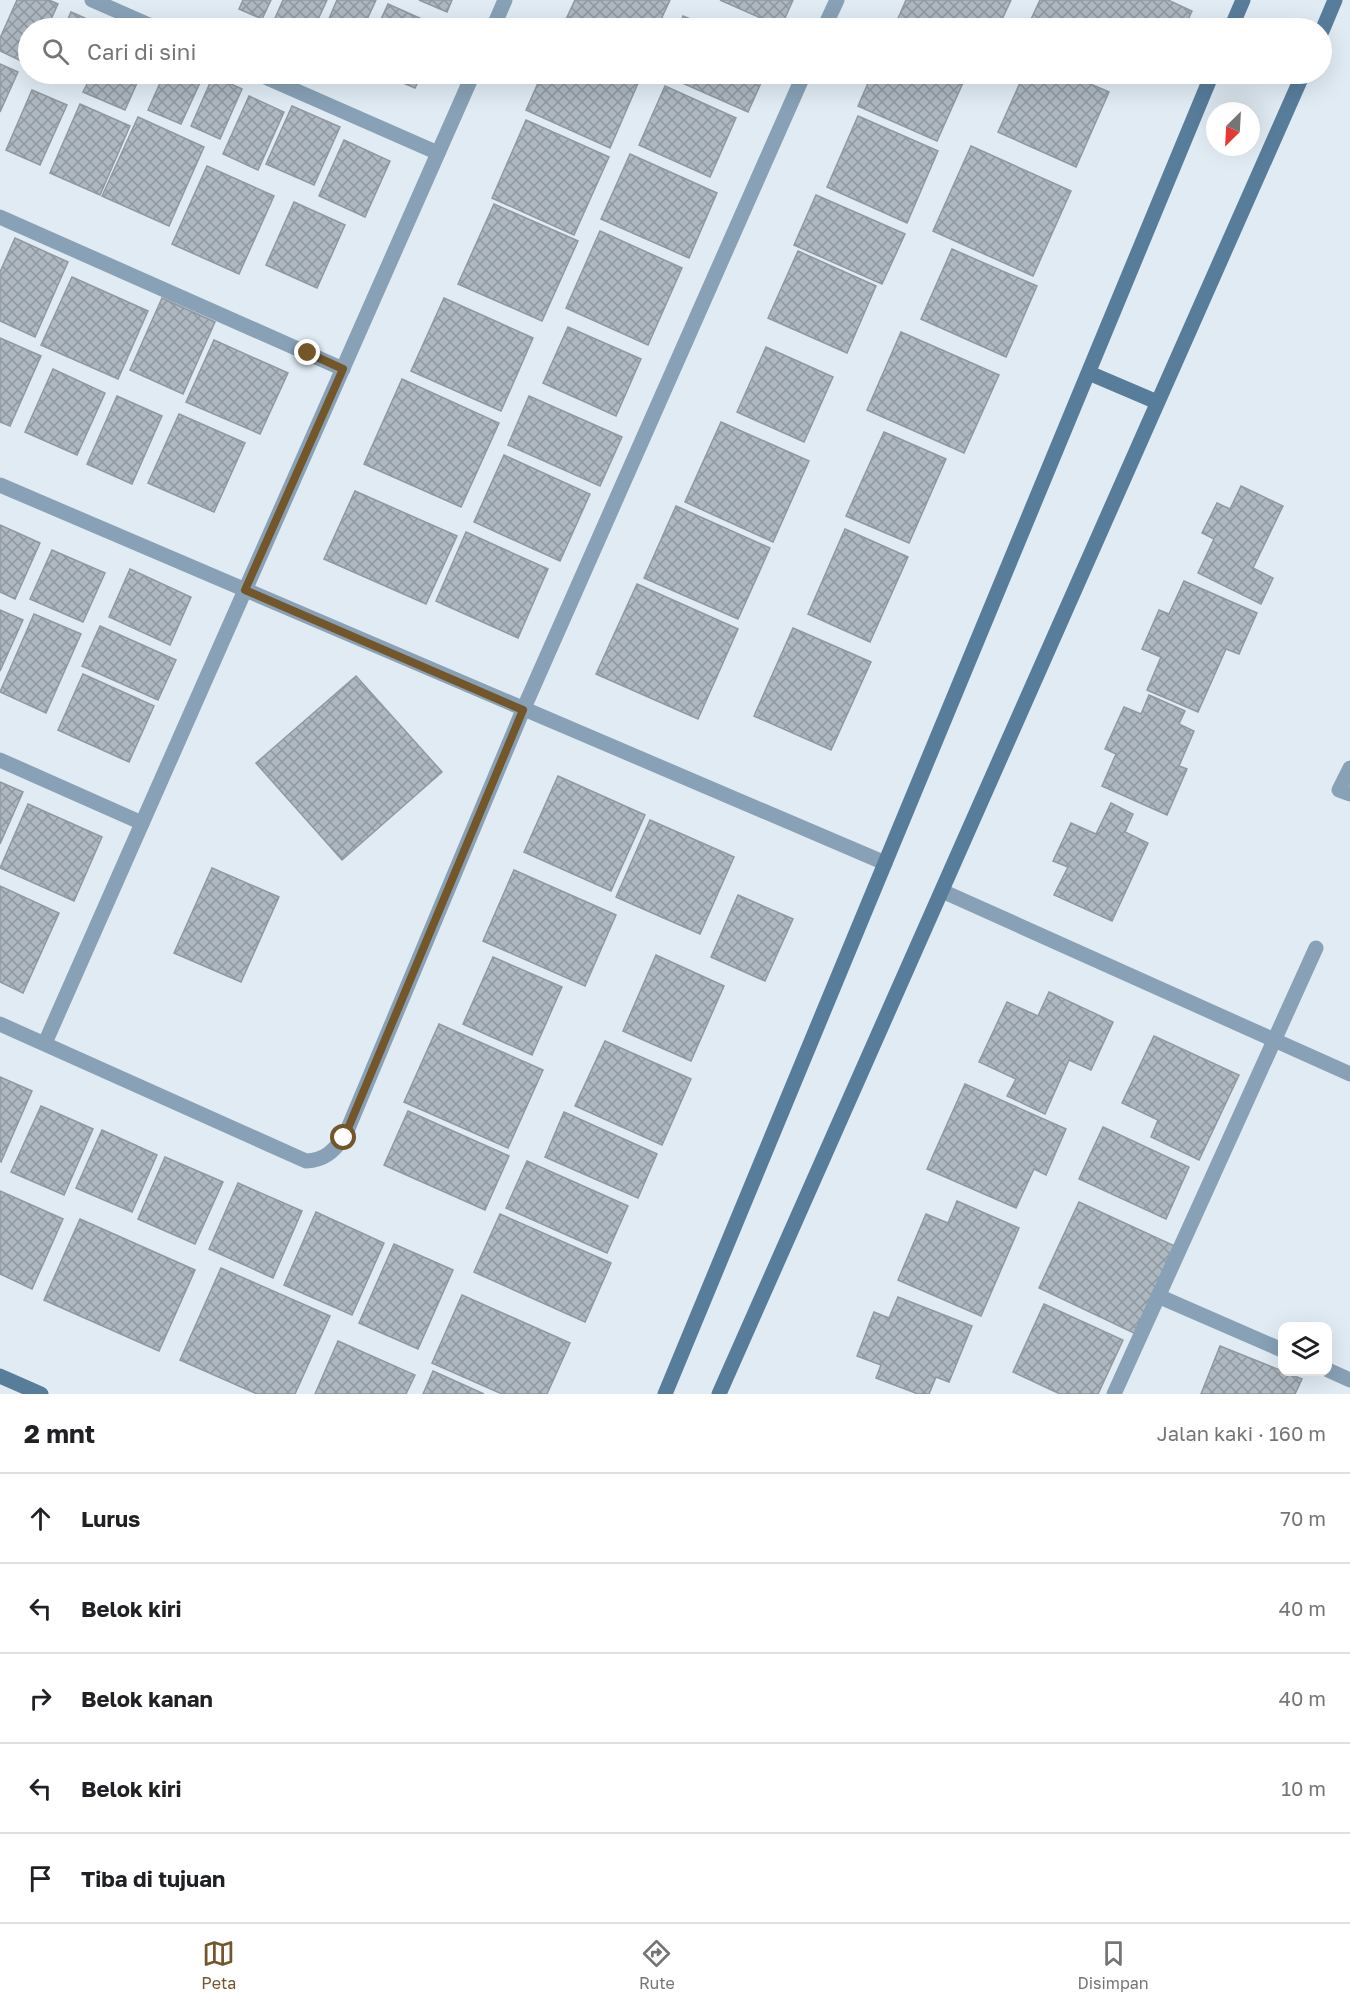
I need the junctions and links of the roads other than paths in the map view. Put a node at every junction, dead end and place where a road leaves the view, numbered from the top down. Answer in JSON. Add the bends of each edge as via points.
{"nodes":[{"id":1,"x":92,"y":0,"type":"edge"},
{"id":2,"x":505,"y":0,"type":"edge"},
{"id":3,"x":837,"y":0,"type":"edge"},
{"id":4,"x":1243,"y":0,"type":"edge"},
{"id":5,"x":1335,"y":0,"type":"edge"},
{"id":6,"x":133,"y":18,"type":"edge"},
{"id":7,"x":497,"y":18,"type":"edge"},
{"id":8,"x":829,"y":18,"type":"edge"},
{"id":9,"x":1235,"y":18,"type":"edge"},
{"id":10,"x":1327,"y":18,"type":"edge"},
{"id":11,"x":281,"y":84,"type":"edge"},
{"id":12,"x":469,"y":84,"type":"edge"},
{"id":13,"x":800,"y":84,"type":"edge"},
{"id":14,"x":1208,"y":84,"type":"edge"},
{"id":15,"x":1299,"y":84,"type":"edge"},
{"id":16,"x":438,"y":153,"type":"junction"},
{"id":17,"x":0,"y":217,"type":"edge"},
{"id":18,"x":343,"y":369,"type":"junction"},
{"id":19,"x":1089,"y":373,"type":"junction"},
{"id":20,"x":1157,"y":402,"type":"junction"},
{"id":21,"x":0,"y":485,"type":"edge"},
{"id":22,"x":245,"y":590,"type":"junction"},
{"id":23,"x":523,"y":710,"type":"junction"},
{"id":24,"x":0,"y":760,"type":"edge"},
{"id":25,"x":1350,"y":768,"type":"edge"},
{"id":26,"x":1350,"y":794,"type":"edge"},
{"id":27,"x":142,"y":823,"type":"junction"},
{"id":28,"x":885,"y":863,"type":"junction"},
{"id":29,"x":942,"y":891,"type":"junction"},
{"id":30,"x":1317,"y":948,"type":"dead end"},
{"id":31,"x":0,"y":1024,"type":"edge"},
{"id":32,"x":1275,"y":1040,"type":"junction"},
{"id":33,"x":45,"y":1043,"type":"junction"},
{"id":34,"x":1350,"y":1074,"type":"edge"},
{"id":35,"x":1158,"y":1296,"type":"junction"},
{"id":36,"x":1278,"y":1348,"type":"edge"},
{"id":37,"x":1332,"y":1372,"type":"edge"},
{"id":38,"x":0,"y":1376,"type":"edge"},
{"id":39,"x":1350,"y":1380,"type":"edge"},
{"id":40,"x":41,"y":1394,"type":"edge"},
{"id":41,"x":665,"y":1394,"type":"edge"},
{"id":42,"x":719,"y":1394,"type":"edge"},
{"id":43,"x":1114,"y":1394,"type":"edge"}],
"edges":[{"from":1,"to":6,"type":"street"},
{"from":2,"to":7,"type":"street"},
{"from":3,"to":8,"type":"street"},
{"from":4,"to":9,"type":"street"},
{"from":5,"to":10,"type":"street"},
{"from":11,"to":16,"type":"street"},
{"from":12,"to":16,"type":"street"},
{"from":13,"to":23,"type":"street"},
{"from":14,"to":19,"type":"street"},
{"from":15,"to":20,"type":"street"},
{"from":16,"to":18,"type":"street"},
{"from":17,"to":18,"type":"street"},
{"from":18,"to":22,"type":"street"},
{"from":19,"to":20,"type":"street"},
{"from":19,"to":28,"type":"street"},
{"from":20,"to":29,"type":"street"},
{"from":21,"to":22,"type":"street"},
{"from":22,"to":23,"type":"street"},
{"from":22,"to":27,"type":"street"},
{"from":23,"to":28,"type":"street"},
{"from":23,"to":33,"type":"street","via":[[344,1138],[331,1154],[306,1161]]},
{"from":24,"to":27,"type":"street"},
{"from":25,"to":26,"type":"street","via":[[1339,790]]},
{"from":27,"to":33,"type":"street"},
{"from":28,"to":41,"type":"street"},
{"from":29,"to":32,"type":"street"},
{"from":29,"to":42,"type":"street"},
{"from":30,"to":32,"type":"street"},
{"from":31,"to":33,"type":"street"},
{"from":32,"to":34,"type":"street"},
{"from":32,"to":35,"type":"street"},
{"from":35,"to":36,"type":"street"},
{"from":35,"to":43,"type":"street"},
{"from":37,"to":39,"type":"street"},
{"from":38,"to":40,"type":"street"}]}
